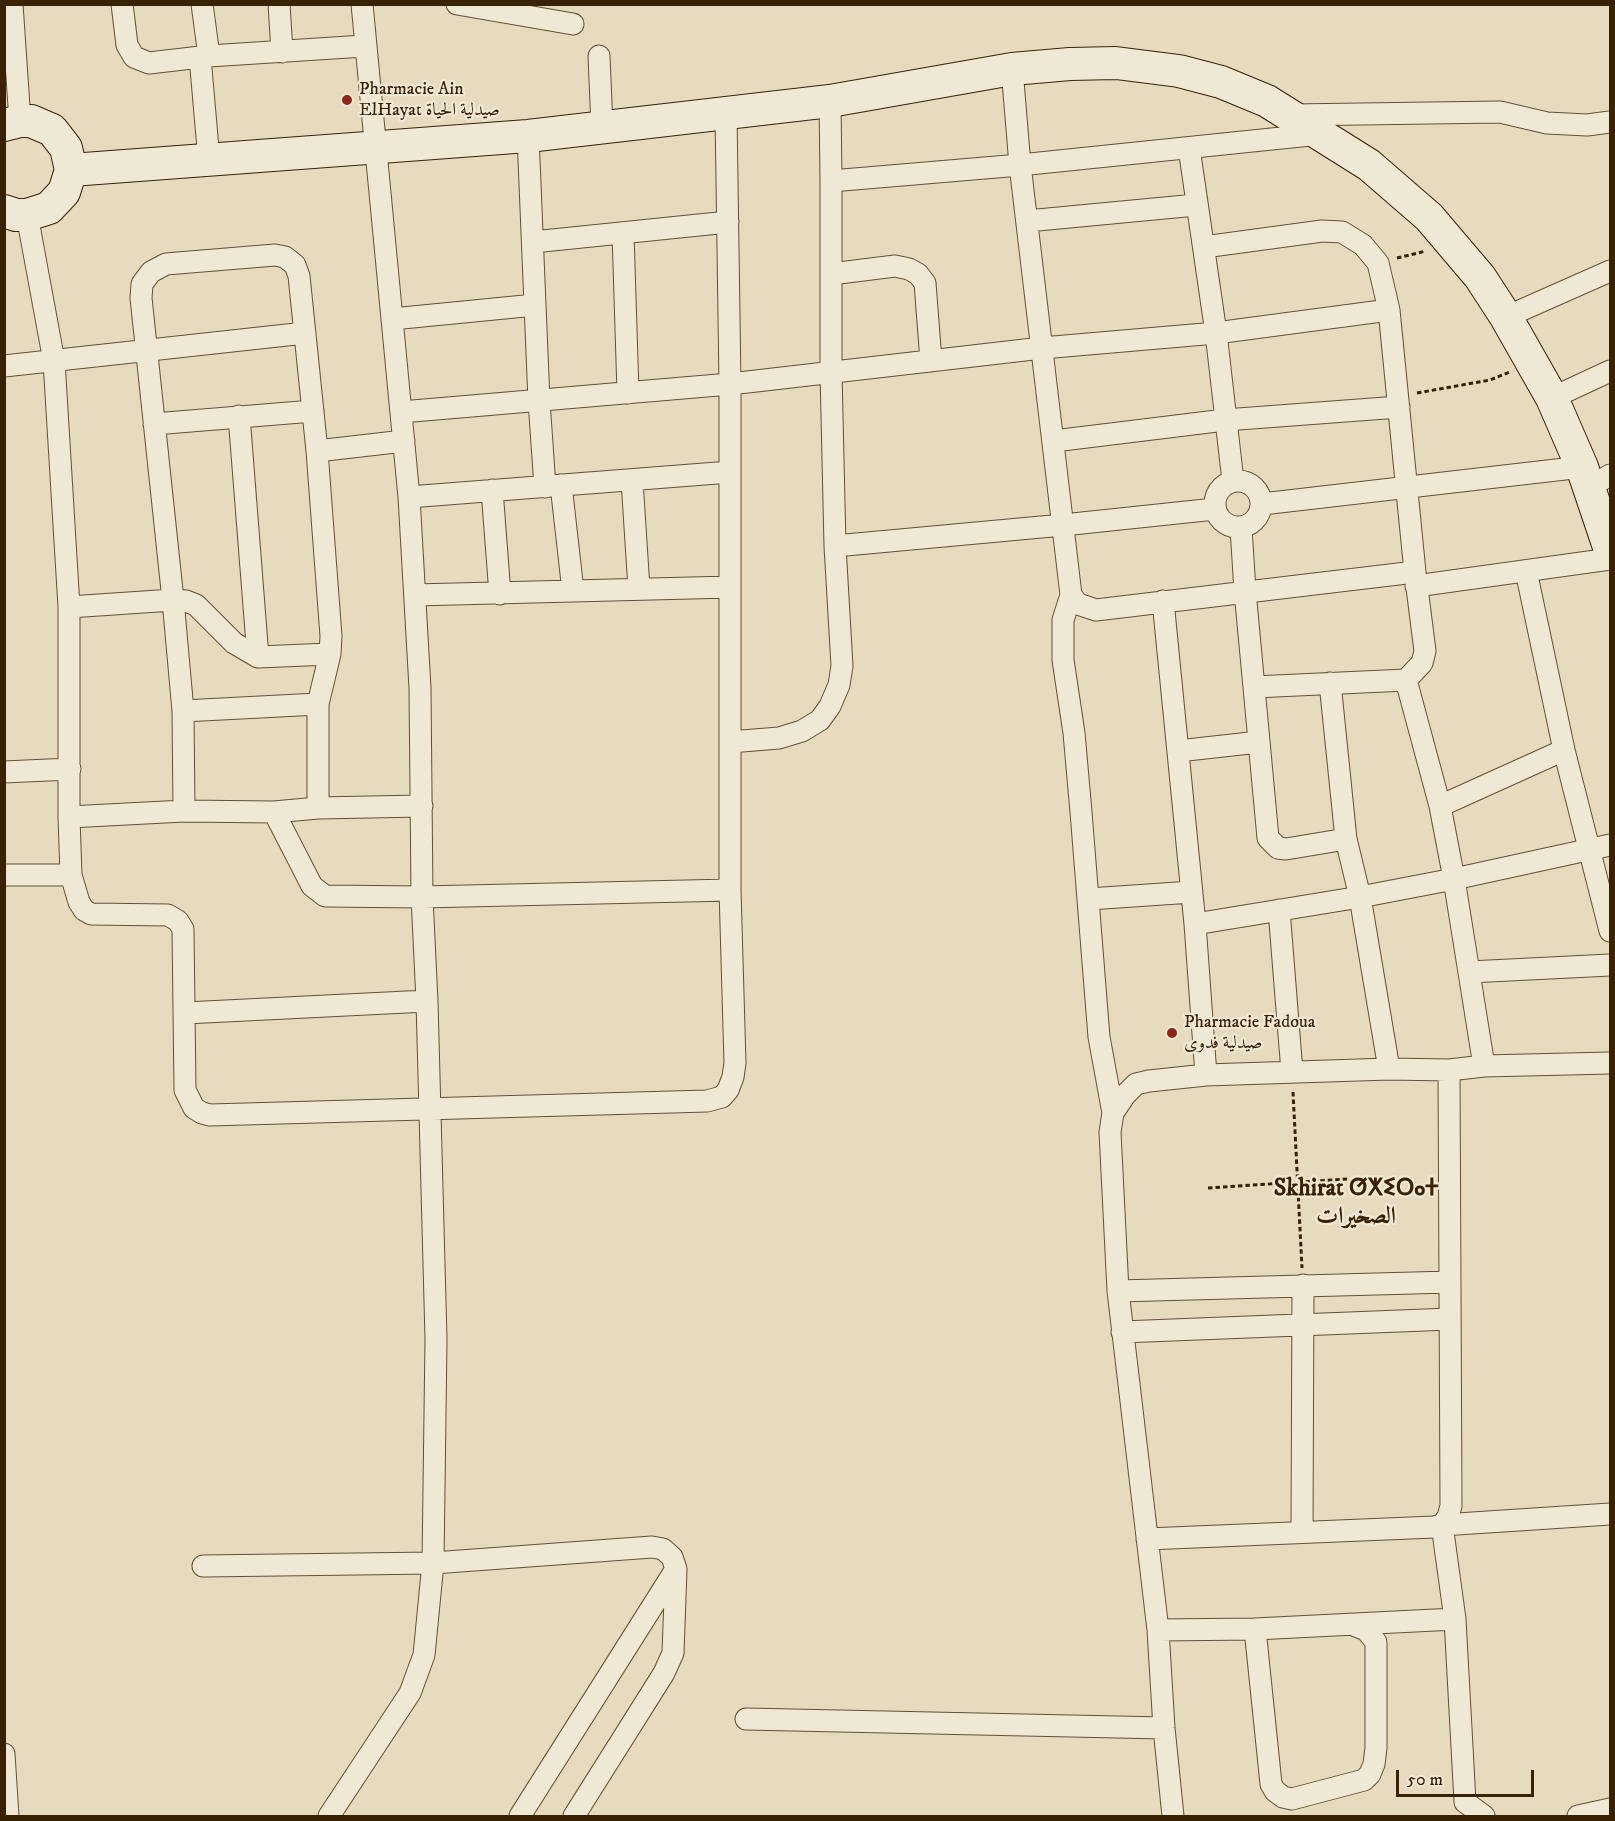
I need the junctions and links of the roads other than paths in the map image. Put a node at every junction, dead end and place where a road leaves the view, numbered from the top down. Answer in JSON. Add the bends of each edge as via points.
{"nodes":[{"id":1,"x":12,"y":4,"type":"edge"},
{"id":2,"x":122,"y":4,"type":"edge"},
{"id":3,"x":202,"y":4,"type":"edge"},
{"id":4,"x":279,"y":4,"type":"edge"},
{"id":5,"x":362,"y":4,"type":"edge"},
{"id":6,"x":457,"y":4,"type":"edge"},
{"id":7,"x":532,"y":10,"type":"edge"},
{"id":8,"x":573,"y":24,"type":"dead end"},
{"id":9,"x":364,"y":46,"type":"junction"},
{"id":10,"x":282,"y":52,"type":"junction"},
{"id":11,"x":599,"y":56,"type":"dead end"},
{"id":12,"x":204,"y":57,"type":"junction"},
{"id":13,"x":1012,"y":69,"type":"junction"},
{"id":14,"x":830,"y":101,"type":"junction"},
{"id":15,"x":726,"y":113,"type":"junction"},
{"id":16,"x":1290,"y":115,"type":"junction"},
{"id":17,"x":1611,"y":122,"type":"edge"},
{"id":18,"x":12,"y":123,"type":"edge"},
{"id":19,"x":602,"y":127,"type":"junction"},
{"id":20,"x":1320,"y":134,"type":"junction"},
{"id":21,"x":528,"y":136,"type":"junction"},
{"id":22,"x":375,"y":147,"type":"junction"},
{"id":23,"x":1189,"y":148,"type":"junction"},
{"id":24,"x":210,"y":160,"type":"junction"},
{"id":25,"x":1020,"y":165,"type":"junction"},
{"id":26,"x":71,"y":170,"type":"junction"},
{"id":27,"x":831,"y":181,"type":"junction"},
{"id":28,"x":1196,"y":205,"type":"junction"},
{"id":29,"x":16,"y":213,"type":"edge"},
{"id":30,"x":1027,"y":221,"type":"junction"},
{"id":31,"x":728,"y":222,"type":"junction"},
{"id":32,"x":623,"y":233,"type":"junction"},
{"id":33,"x":533,"y":242,"type":"junction"},
{"id":34,"x":1204,"y":247,"type":"junction"},
{"id":35,"x":1611,"y":271,"type":"edge"},
{"id":36,"x":831,"y":274,"type":"junction"},
{"id":37,"x":535,"y":305,"type":"junction"},
{"id":38,"x":1389,"y":310,"type":"junction"},
{"id":39,"x":1506,"y":317,"type":"junction"},
{"id":40,"x":392,"y":319,"type":"junction"},
{"id":41,"x":305,"y":333,"type":"junction"},
{"id":42,"x":1216,"y":333,"type":"junction"},
{"id":43,"x":1042,"y":348,"type":"junction"},
{"id":44,"x":146,"y":349,"type":"junction"},
{"id":45,"x":54,"y":361,"type":"junction"},
{"id":46,"x":931,"y":361,"type":"junction"},
{"id":47,"x":4,"y":366,"type":"edge"},
{"id":48,"x":1611,"y":371,"type":"edge"},
{"id":49,"x":831,"y":372,"type":"junction"},
{"id":50,"x":730,"y":384,"type":"junction"},
{"id":51,"x":627,"y":393,"type":"junction"},
{"id":52,"x":1552,"y":398,"type":"junction"},
{"id":53,"x":539,"y":401,"type":"junction"},
{"id":54,"x":1398,"y":402,"type":"junction"},
{"id":55,"x":313,"y":411,"type":"junction"},
{"id":56,"x":401,"y":412,"type":"junction"},
{"id":57,"x":239,"y":416,"type":"junction"},
{"id":58,"x":1225,"y":420,"type":"junction"},
{"id":59,"x":154,"y":424,"type":"junction"},
{"id":60,"x":404,"y":441,"type":"junction"},
{"id":61,"x":1053,"y":441,"type":"junction"},
{"id":62,"x":317,"y":451,"type":"junction"},
{"id":63,"x":729,"y":472,"type":"junction"},
{"id":64,"x":1594,"y":476,"type":"edge"},
{"id":65,"x":632,"y":480,"type":"junction"},
{"id":66,"x":1233,"y":481,"type":"junction"},
{"id":67,"x":553,"y":486,"type":"junction"},
{"id":68,"x":1407,"y":486,"type":"junction"},
{"id":69,"x":492,"y":490,"type":"junction"},
{"id":70,"x":409,"y":496,"type":"junction"},
{"id":71,"x":1262,"y":504,"type":"junction"},
{"id":72,"x":1215,"y":509,"type":"junction"},
{"id":73,"x":1063,"y":525,"type":"junction"},
{"id":74,"x":1241,"y":528,"type":"junction"},
{"id":75,"x":835,"y":546,"type":"junction"},
{"id":76,"x":1611,"y":550,"type":"edge"},
{"id":77,"x":1611,"y":559,"type":"edge"},
{"id":78,"x":1526,"y":571,"type":"junction"},
{"id":79,"x":1415,"y":579,"type":"junction"},
{"id":80,"x":730,"y":587,"type":"junction"},
{"id":81,"x":639,"y":590,"type":"junction"},
{"id":82,"x":573,"y":591,"type":"junction"},
{"id":83,"x":1245,"y":591,"type":"junction"},
{"id":84,"x":500,"y":594,"type":"junction"},
{"id":85,"x":415,"y":595,"type":"junction"},
{"id":86,"x":1071,"y":595,"type":"junction"},
{"id":87,"x":173,"y":600,"type":"junction"},
{"id":88,"x":1163,"y":602,"type":"junction"},
{"id":89,"x":69,"y":607,"type":"junction"},
{"id":90,"x":330,"y":654,"type":"junction"},
{"id":91,"x":258,"y":657,"type":"junction"},
{"id":92,"x":1406,"y":680,"type":"junction"},
{"id":93,"x":1330,"y":683,"type":"junction"},
{"id":94,"x":1254,"y":687,"type":"junction"},
{"id":95,"x":318,"y":704,"type":"junction"},
{"id":96,"x":183,"y":711,"type":"junction"},
{"id":97,"x":730,"y":742,"type":"junction"},
{"id":98,"x":1259,"y":742,"type":"junction"},
{"id":99,"x":1564,"y":750,"type":"junction"},
{"id":100,"x":1178,"y":751,"type":"junction"},
{"id":101,"x":70,"y":769,"type":"junction"},
{"id":102,"x":4,"y":772,"type":"edge"},
{"id":103,"x":422,"y":806,"type":"junction"},
{"id":104,"x":1440,"y":806,"type":"junction"},
{"id":105,"x":318,"y":808,"type":"junction"},
{"id":106,"x":184,"y":811,"type":"junction"},
{"id":107,"x":274,"y":812,"type":"junction"},
{"id":108,"x":69,"y":817,"type":"junction"},
{"id":109,"x":1346,"y":839,"type":"junction"},
{"id":110,"x":1611,"y":844,"type":"edge"},
{"id":111,"x":1590,"y":849,"type":"junction"},
{"id":112,"x":4,"y":874,"type":"edge"},
{"id":113,"x":71,"y":875,"type":"junction"},
{"id":114,"x":1454,"y":879,"type":"junction"},
{"id":115,"x":730,"y":890,"type":"junction"},
{"id":116,"x":1192,"y":892,"type":"junction"},
{"id":117,"x":422,"y":897,"type":"junction"},
{"id":118,"x":1360,"y":897,"type":"junction"},
{"id":119,"x":1089,"y":899,"type":"junction"},
{"id":120,"x":1279,"y":910,"type":"junction"},
{"id":121,"x":1195,"y":924,"type":"junction"},
{"id":122,"x":1611,"y":931,"type":"edge"},
{"id":123,"x":1611,"y":965,"type":"edge"},
{"id":124,"x":1469,"y":972,"type":"junction"},
{"id":125,"x":428,"y":1001,"type":"junction"},
{"id":126,"x":185,"y":1013,"type":"junction"},
{"id":127,"x":1611,"y":1063,"type":"edge"},
{"id":128,"x":1484,"y":1066,"type":"junction"},
{"id":129,"x":1389,"y":1069,"type":"junction"},
{"id":130,"x":1449,"y":1070,"type":"junction"},
{"id":131,"x":1292,"y":1072,"type":"junction"},
{"id":132,"x":1206,"y":1075,"type":"junction"},
{"id":133,"x":430,"y":1108,"type":"junction"},
{"id":134,"x":1113,"y":1113,"type":"junction"},
{"id":135,"x":1450,"y":1282,"type":"junction"},
{"id":136,"x":1303,"y":1285,"type":"junction"},
{"id":137,"x":1118,"y":1291,"type":"junction"},
{"id":138,"x":1450,"y":1319,"type":"junction"},
{"id":139,"x":1304,"y":1325,"type":"junction"},
{"id":140,"x":1122,"y":1332,"type":"junction"},
{"id":141,"x":1611,"y":1514,"type":"edge"},
{"id":142,"x":1443,"y":1525,"type":"junction"},
{"id":143,"x":1302,"y":1531,"type":"junction"},
{"id":144,"x":1147,"y":1539,"type":"junction"},
{"id":145,"x":433,"y":1563,"type":"junction"},
{"id":146,"x":203,"y":1566,"type":"dead end"},
{"id":147,"x":676,"y":1569,"type":"junction"},
{"id":148,"x":1455,"y":1620,"type":"junction"},
{"id":149,"x":1356,"y":1626,"type":"junction"},
{"id":150,"x":1255,"y":1629,"type":"junction"},
{"id":151,"x":1158,"y":1630,"type":"junction"},
{"id":152,"x":746,"y":1719,"type":"dead end"},
{"id":153,"x":1164,"y":1728,"type":"junction"},
{"id":154,"x":4,"y":1754,"type":"edge"},
{"id":155,"x":1275,"y":1791,"type":"junction"},
{"id":156,"x":1611,"y":1809,"type":"edge"},
{"id":157,"x":8,"y":1816,"type":"edge"},
{"id":158,"x":329,"y":1816,"type":"edge"},
{"id":159,"x":520,"y":1816,"type":"edge"},
{"id":160,"x":574,"y":1816,"type":"edge"},
{"id":161,"x":1173,"y":1816,"type":"edge"},
{"id":162,"x":1278,"y":1816,"type":"edge"},
{"id":163,"x":1484,"y":1816,"type":"edge"},
{"id":164,"x":1578,"y":1816,"type":"edge"}],
"edges":[{"from":1,"to":18,"type":"street"},
{"from":2,"to":12,"type":"street","via":[[127,45],[134,57],[149,63]]},
{"from":3,"to":12,"type":"street"},
{"from":4,"to":10,"type":"street"},
{"from":5,"to":9,"type":"street"},
{"from":6,"to":7,"type":"street"},
{"from":7,"to":8,"type":"street"},
{"from":9,"to":10,"type":"street"},
{"from":9,"to":22,"type":"street"},
{"from":10,"to":12,"type":"street"},
{"from":11,"to":19,"type":"street"},
{"from":12,"to":24,"type":"street"},
{"from":13,"to":14,"type":"street"},
{"from":13,"to":16,"type":"street","via":[[1116,63],[1179,71],[1221,82]]},
{"from":13,"to":25,"type":"street"},
{"from":14,"to":15,"type":"street"},
{"from":14,"to":27,"type":"street"},
{"from":15,"to":19,"type":"street"},
{"from":15,"to":31,"type":"street"},
{"from":16,"to":17,"type":"street","via":[[1500,112],[1547,123]]},
{"from":16,"to":20,"type":"street"},
{"from":18,"to":26,"type":"street","via":[[42,124],[60,138]]},
{"from":19,"to":21,"type":"street"},
{"from":20,"to":23,"type":"street"},
{"from":20,"to":39,"type":"street","via":[[1370,165],[1429,217],[1480,277]]},
{"from":21,"to":22,"type":"street"},
{"from":21,"to":33,"type":"street"},
{"from":22,"to":24,"type":"street"},
{"from":22,"to":40,"type":"street"},
{"from":23,"to":25,"type":"street"},
{"from":23,"to":28,"type":"street"},
{"from":24,"to":26,"type":"street"},
{"from":25,"to":27,"type":"street"},
{"from":25,"to":30,"type":"street"},
{"from":26,"to":29,"type":"street","via":[[57,201],[38,213]]},
{"from":27,"to":36,"type":"street"},
{"from":28,"to":30,"type":"street"},
{"from":28,"to":34,"type":"street"},
{"from":29,"to":45,"type":"street"},
{"from":30,"to":43,"type":"street"},
{"from":31,"to":32,"type":"street"},
{"from":31,"to":50,"type":"street"},
{"from":32,"to":33,"type":"street"},
{"from":32,"to":51,"type":"street"},
{"from":33,"to":37,"type":"street"},
{"from":34,"to":38,"type":"street","via":[[1322,231],[1342,232],[1362,245],[1378,263]]},
{"from":34,"to":42,"type":"street"},
{"from":35,"to":39,"type":"street"},
{"from":36,"to":46,"type":"street","via":[[895,266],[918,274],[925,283]]},
{"from":36,"to":49,"type":"street"},
{"from":37,"to":40,"type":"street"},
{"from":37,"to":53,"type":"street"},
{"from":38,"to":42,"type":"street"},
{"from":38,"to":54,"type":"street"},
{"from":39,"to":52,"type":"street"},
{"from":40,"to":56,"type":"street"},
{"from":41,"to":44,"type":"street"},
{"from":41,"to":44,"type":"street","via":[[299,276],[295,265],[285,257],[166,264],[151,272],[142,284]]},
{"from":41,"to":55,"type":"street"},
{"from":42,"to":43,"type":"street"},
{"from":42,"to":58,"type":"street"},
{"from":43,"to":46,"type":"street"},
{"from":43,"to":61,"type":"street"},
{"from":44,"to":45,"type":"street"},
{"from":44,"to":59,"type":"street"},
{"from":45,"to":47,"type":"street"},
{"from":45,"to":89,"type":"street"},
{"from":46,"to":49,"type":"street"},
{"from":48,"to":52,"type":"street"},
{"from":49,"to":50,"type":"street"},
{"from":49,"to":75,"type":"street"},
{"from":50,"to":51,"type":"street"},
{"from":50,"to":63,"type":"street"},
{"from":51,"to":53,"type":"street"},
{"from":52,"to":64,"type":"street"},
{"from":53,"to":56,"type":"street"},
{"from":53,"to":67,"type":"street"},
{"from":54,"to":58,"type":"street"},
{"from":54,"to":68,"type":"street"},
{"from":55,"to":57,"type":"street"},
{"from":55,"to":62,"type":"street"},
{"from":56,"to":60,"type":"street"},
{"from":57,"to":59,"type":"street"},
{"from":57,"to":91,"type":"street"},
{"from":58,"to":61,"type":"street"},
{"from":58,"to":66,"type":"street"},
{"from":59,"to":87,"type":"street"},
{"from":60,"to":62,"type":"street"},
{"from":60,"to":70,"type":"street"},
{"from":61,"to":73,"type":"street"},
{"from":62,"to":90,"type":"street"},
{"from":63,"to":65,"type":"street"},
{"from":63,"to":80,"type":"street"},
{"from":64,"to":68,"type":"street"},
{"from":64,"to":76,"type":"street"},
{"from":65,"to":67,"type":"street"},
{"from":65,"to":81,"type":"street"},
{"from":66,"to":71,"type":"street","via":[[1252,485]]},
{"from":66,"to":72,"type":"street","via":[[1222,487]]},
{"from":67,"to":69,"type":"street"},
{"from":67,"to":82,"type":"street"},
{"from":68,"to":71,"type":"street"},
{"from":68,"to":79,"type":"street"},
{"from":69,"to":70,"type":"street"},
{"from":69,"to":84,"type":"street"},
{"from":70,"to":85,"type":"street"},
{"from":71,"to":74,"type":"street","via":[[1256,520]]},
{"from":72,"to":73,"type":"street"},
{"from":72,"to":74,"type":"street","via":[[1224,523]]},
{"from":73,"to":75,"type":"street"},
{"from":73,"to":86,"type":"street"},
{"from":74,"to":83,"type":"street"},
{"from":75,"to":97,"type":"street","via":[[842,666],[830,706],[820,720],[802,731],[779,738]]},
{"from":77,"to":78,"type":"street"},
{"from":78,"to":79,"type":"street"},
{"from":78,"to":99,"type":"street"},
{"from":79,"to":83,"type":"street"},
{"from":79,"to":92,"type":"street","via":[[1425,651],[1422,663]]},
{"from":80,"to":81,"type":"street"},
{"from":80,"to":97,"type":"street"},
{"from":81,"to":82,"type":"street"},
{"from":82,"to":84,"type":"street"},
{"from":83,"to":88,"type":"street"},
{"from":83,"to":94,"type":"street"},
{"from":84,"to":85,"type":"street"},
{"from":85,"to":103,"type":"street"},
{"from":86,"to":88,"type":"street","via":[[1078,604],[1096,610]]},
{"from":86,"to":119,"type":"street","via":[[1063,620],[1063,660],[1074,733]]},
{"from":87,"to":89,"type":"street"},
{"from":87,"to":91,"type":"street","via":[[196,605],[234,643]]},
{"from":87,"to":96,"type":"street"},
{"from":88,"to":100,"type":"street"},
{"from":89,"to":101,"type":"street"},
{"from":90,"to":91,"type":"street"},
{"from":90,"to":95,"type":"street"},
{"from":92,"to":93,"type":"street"},
{"from":92,"to":104,"type":"street"},
{"from":93,"to":94,"type":"street"},
{"from":93,"to":109,"type":"street"},
{"from":94,"to":98,"type":"street"},
{"from":95,"to":96,"type":"street"},
{"from":95,"to":105,"type":"street"},
{"from":96,"to":106,"type":"street"},
{"from":97,"to":115,"type":"street"},
{"from":98,"to":100,"type":"street"},
{"from":98,"to":109,"type":"street","via":[[1271,843],[1286,849]]},
{"from":99,"to":104,"type":"street"},
{"from":99,"to":111,"type":"street"},
{"from":100,"to":116,"type":"street"},
{"from":101,"to":102,"type":"street"},
{"from":101,"to":108,"type":"street"},
{"from":103,"to":105,"type":"street"},
{"from":103,"to":117,"type":"street"},
{"from":104,"to":114,"type":"street"},
{"from":105,"to":107,"type":"street"},
{"from":106,"to":107,"type":"street"},
{"from":106,"to":108,"type":"street"},
{"from":107,"to":117,"type":"street","via":[[317,892],[334,897]]},
{"from":108,"to":113,"type":"street"},
{"from":109,"to":118,"type":"street"},
{"from":110,"to":111,"type":"street"},
{"from":111,"to":114,"type":"street"},
{"from":111,"to":122,"type":"street"},
{"from":112,"to":113,"type":"street"},
{"from":113,"to":126,"type":"street","via":[[84,910],[91,914],[168,915],[178,921],[183,929]]},
{"from":114,"to":118,"type":"street"},
{"from":114,"to":124,"type":"street"},
{"from":115,"to":117,"type":"street"},
{"from":115,"to":133,"type":"street","via":[[735,1063],[733,1077],[722,1097],[707,1101]]},
{"from":116,"to":119,"type":"street"},
{"from":116,"to":121,"type":"street"},
{"from":117,"to":125,"type":"street"},
{"from":118,"to":120,"type":"street"},
{"from":118,"to":129,"type":"street"},
{"from":119,"to":134,"type":"street","via":[[1099,1037]]},
{"from":120,"to":121,"type":"street"},
{"from":120,"to":131,"type":"street"},
{"from":121,"to":132,"type":"street"},
{"from":123,"to":124,"type":"street"},
{"from":124,"to":128,"type":"street"},
{"from":125,"to":126,"type":"street"},
{"from":125,"to":133,"type":"street"},
{"from":126,"to":133,"type":"street","via":[[185,1090],[194,1108],[202,1113]]},
{"from":127,"to":128,"type":"street"},
{"from":128,"to":130,"type":"street"},
{"from":129,"to":130,"type":"street"},
{"from":129,"to":131,"type":"street"},
{"from":130,"to":135,"type":"street"},
{"from":131,"to":132,"type":"street"},
{"from":132,"to":134,"type":"street","via":[[1136,1084]]},
{"from":133,"to":145,"type":"street","via":[[436,1339]]},
{"from":134,"to":137,"type":"street","via":[[1110,1132]]},
{"from":135,"to":136,"type":"street"},
{"from":135,"to":138,"type":"street"},
{"from":136,"to":137,"type":"street"},
{"from":136,"to":139,"type":"street"},
{"from":137,"to":140,"type":"street"},
{"from":138,"to":139,"type":"street"},
{"from":138,"to":142,"type":"street","via":[[1451,1506]]},
{"from":139,"to":140,"type":"street"},
{"from":139,"to":143,"type":"street"},
{"from":140,"to":144,"type":"street"},
{"from":141,"to":142,"type":"street"},
{"from":142,"to":143,"type":"street"},
{"from":142,"to":148,"type":"street"},
{"from":143,"to":144,"type":"street"},
{"from":144,"to":151,"type":"street"},
{"from":145,"to":146,"type":"street"},
{"from":145,"to":147,"type":"street","via":[[651,1547],[663,1549],[672,1557]]},
{"from":145,"to":158,"type":"street","via":[[424,1655],[410,1693]]},
{"from":147,"to":159,"type":"street"},
{"from":147,"to":160,"type":"street","via":[[670,1661]]},
{"from":148,"to":149,"type":"street"},
{"from":148,"to":163,"type":"street","via":[[1465,1802]]},
{"from":149,"to":150,"type":"street"},
{"from":149,"to":155,"type":"street","via":[[1366,1630],[1376,1642],[1376,1748],[1370,1774],[1364,1780],[1293,1799]]},
{"from":150,"to":151,"type":"street"},
{"from":150,"to":155,"type":"street","via":[[1271,1784]]},
{"from":151,"to":153,"type":"street"},
{"from":152,"to":153,"type":"street"},
{"from":153,"to":161,"type":"street"},
{"from":154,"to":157,"type":"street"},
{"from":155,"to":162,"type":"street"},
{"from":156,"to":164,"type":"street"}]}
